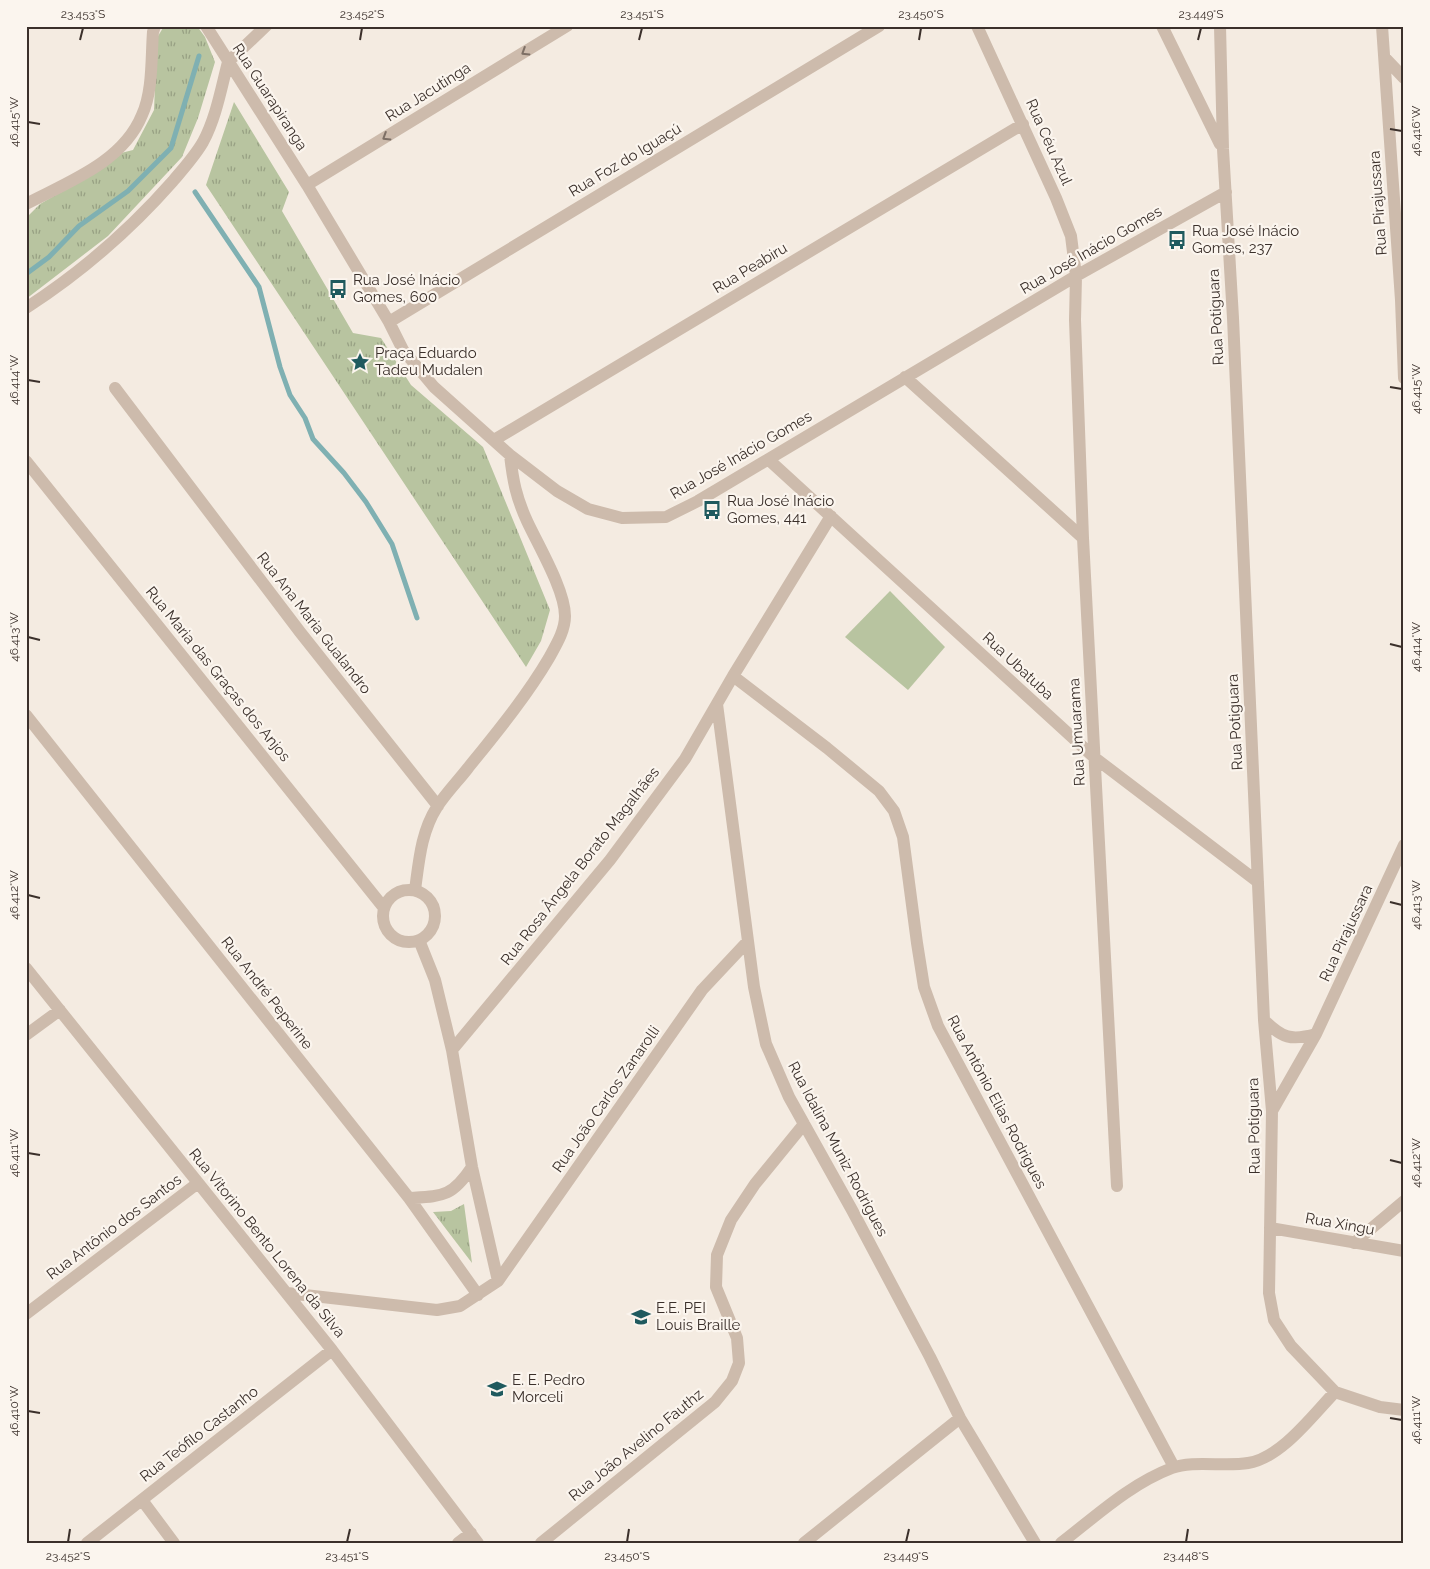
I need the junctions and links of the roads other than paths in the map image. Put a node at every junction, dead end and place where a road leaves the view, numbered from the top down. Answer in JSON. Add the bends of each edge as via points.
{"nodes":[{"id":1,"x":155,"y":26,"type":"edge"},
{"id":2,"x":206,"y":26,"type":"edge"},
{"id":3,"x":266,"y":26,"type":"edge"},
{"id":4,"x":566,"y":26,"type":"edge"},
{"id":5,"x":878,"y":26,"type":"edge"},
{"id":6,"x":978,"y":26,"type":"edge"},
{"id":7,"x":1162,"y":26,"type":"edge"},
{"id":8,"x":1220,"y":26,"type":"edge"},
{"id":9,"x":1382,"y":26,"type":"edge"},
{"id":10,"x":1385,"y":58,"type":"junction"},
{"id":11,"x":228,"y":62,"type":"junction"},
{"id":12,"x":1404,"y":78,"type":"edge"},
{"id":13,"x":1023,"y":124,"type":"junction"},
{"id":14,"x":1222,"y":149,"type":"junction"},
{"id":15,"x":307,"y":185,"type":"junction"},
{"id":16,"x":1226,"y":192,"type":"junction"},
{"id":17,"x":26,"y":204,"type":"edge"},
{"id":18,"x":1076,"y":276,"type":"junction"},
{"id":19,"x":1402,"y":302,"type":"edge"},
{"id":20,"x":26,"y":308,"type":"edge"},
{"id":21,"x":389,"y":322,"type":"junction"},
{"id":22,"x":905,"y":377,"type":"junction"},
{"id":23,"x":1404,"y":378,"type":"edge"},
{"id":24,"x":115,"y":388,"type":"dead end"},
{"id":25,"x":494,"y":440,"type":"junction"},
{"id":26,"x":510,"y":455,"type":"junction"},
{"id":27,"x":769,"y":460,"type":"junction"},
{"id":28,"x":26,"y":461,"type":"edge"},
{"id":29,"x":831,"y":516,"type":"junction"},
{"id":30,"x":1083,"y":538,"type":"junction"},
{"id":31,"x":733,"y":676,"type":"junction"},
{"id":32,"x":717,"y":704,"type":"junction"},
{"id":33,"x":26,"y":715,"type":"edge"},
{"id":34,"x":1095,"y":758,"type":"junction"},
{"id":35,"x":438,"y":806,"type":"junction"},
{"id":36,"x":1404,"y":845,"type":"edge"},
{"id":37,"x":1258,"y":882,"type":"junction"},
{"id":38,"x":415,"y":890,"type":"junction"},
{"id":39,"x":384,"y":908,"type":"junction"},
{"id":40,"x":419,"y":940,"type":"junction"},
{"id":41,"x":748,"y":941,"type":"junction"},
{"id":42,"x":26,"y":968,"type":"edge"},
{"id":43,"x":60,"y":1010,"type":"junction"},
{"id":44,"x":1264,"y":1020,"type":"junction"},
{"id":45,"x":1316,"y":1034,"type":"junction"},
{"id":46,"x":26,"y":1035,"type":"edge"},
{"id":47,"x":452,"y":1050,"type":"junction"},
{"id":48,"x":1272,"y":1111,"type":"junction"},
{"id":49,"x":804,"y":1124,"type":"junction"},
{"id":50,"x":472,"y":1167,"type":"junction"},
{"id":51,"x":198,"y":1183,"type":"junction"},
{"id":52,"x":1116,"y":1186,"type":"dead end"},
{"id":53,"x":409,"y":1198,"type":"junction"},
{"id":54,"x":1404,"y":1201,"type":"edge"},
{"id":55,"x":1270,"y":1228,"type":"junction"},
{"id":56,"x":1354,"y":1242,"type":"junction"},
{"id":57,"x":1404,"y":1251,"type":"edge"},
{"id":58,"x":498,"y":1281,"type":"junction"},
{"id":59,"x":287,"y":1293,"type":"junction"},
{"id":60,"x":478,"y":1295,"type":"junction"},
{"id":61,"x":26,"y":1314,"type":"edge"},
{"id":62,"x":332,"y":1350,"type":"junction"},
{"id":63,"x":1336,"y":1392,"type":"junction"},
{"id":64,"x":1404,"y":1410,"type":"edge"},
{"id":65,"x":960,"y":1418,"type":"junction"},
{"id":66,"x":1174,"y":1467,"type":"junction"},
{"id":67,"x":142,"y":1500,"type":"junction"},
{"id":68,"x":475,"y":1538,"type":"edge"},
{"id":69,"x":87,"y":1543,"type":"edge"},
{"id":70,"x":174,"y":1543,"type":"edge"},
{"id":71,"x":458,"y":1543,"type":"edge"},
{"id":72,"x":541,"y":1543,"type":"edge"},
{"id":73,"x":804,"y":1543,"type":"edge"},
{"id":74,"x":1035,"y":1543,"type":"edge"},
{"id":75,"x":1061,"y":1543,"type":"edge"}],
"edges":[{"from":1,"to":17,"type":"street","via":[[150,85],[142,115],[128,137],[106,161]]},
{"from":2,"to":11,"type":"street","name":"Rua Guarapiranga"},
{"from":3,"to":11,"type":"street"},
{"from":4,"to":15,"type":"street","name":"Rua Jacutinga","one_way":true},
{"from":5,"to":21,"type":"street","name":"Rua Foz do Iguaçú"},
{"from":6,"to":13,"type":"street","name":"Rua Céu Azul"},
{"from":7,"to":14,"type":"street"},
{"from":8,"to":14,"type":"street","name":"Rua Potiguara"},
{"from":9,"to":10,"type":"street","name":"Rua Pirajussara"},
{"from":10,"to":12,"type":"street"},
{"from":10,"to":19,"type":"street","name":"Rua Pirajussara"},
{"from":11,"to":15,"type":"street","name":"Rua Guarapiranga"},
{"from":11,"to":20,"type":"street","via":[[214,118],[191,160],[149,209],[56,288]]},
{"from":13,"to":18,"type":"street","name":"Rua Céu Azul","via":[[1071,236]]},
{"from":13,"to":25,"type":"street","name":"Rua Peabiru"},
{"from":14,"to":16,"type":"street","name":"Rua Potiguara"},
{"from":15,"to":21,"type":"street","name":"Rua José Inácio Gomes"},
{"from":16,"to":18,"type":"street","name":"Rua José Inácio Gomes"},
{"from":16,"to":37,"type":"street","name":"Rua Potiguara"},
{"from":18,"to":22,"type":"street","name":"Rua José Inácio Gomes"},
{"from":18,"to":30,"type":"street","name":"Rua Umuarama"},
{"from":19,"to":23,"type":"street","name":"Rua Pirajussara"},
{"from":21,"to":25,"type":"street","name":"Rua José Inácio Gomes","via":[[403,350],[434,387]]},
{"from":22,"to":27,"type":"street","name":"Rua José Inácio Gomes"},
{"from":22,"to":30,"type":"street"},
{"from":24,"to":35,"type":"street","name":"Rua Ana Maria Gualandro","via":[[300,632]]},
{"from":25,"to":26,"type":"street","name":"Rua José Inácio Gomes"},
{"from":26,"to":27,"type":"street","name":"Rua José Inácio Gomes","via":[[557,491],[588,509],[622,518],[666,517]]},
{"from":26,"to":35,"type":"street","via":[[514,488],[554,578],[565,616],[560,640],[541,672],[512,714]]},
{"from":27,"to":29,"type":"street","name":"Rua Ubatuba"},
{"from":28,"to":39,"type":"street","name":"Rua Maria das Graças dos Anjos"},
{"from":29,"to":31,"type":"street","name":"Rua Rosa Ângela Borato Magalhães"},
{"from":29,"to":34,"type":"street","name":"Rua Ubatuba"},
{"from":30,"to":34,"type":"street","name":"Rua Umuarama"},
{"from":31,"to":32,"type":"street","name":"Rua Rosa Ângela Borato Magalhães"},
{"from":31,"to":66,"type":"street","name":"Rua Antônio Elias Rodrigues","via":[[879,791],[894,811],[903,837],[924,987],[938,1026]]},
{"from":32,"to":41,"type":"street","name":"Rua Idalina Muniz Rodrigues"},
{"from":32,"to":47,"type":"street","name":"Rua Rosa Ângela Borato Magalhães","via":[[685,759],[610,860]]},
{"from":33,"to":53,"type":"street","name":"Rua André Peperine"},
{"from":34,"to":37,"type":"street","name":"Rua Ubatuba"},
{"from":34,"to":52,"type":"street","name":"Rua Umuarama"},
{"from":35,"to":38,"type":"street","via":[[421,844]]},
{"from":36,"to":45,"type":"street","name":"Rua Pirajussara"},
{"from":37,"to":44,"type":"street","name":"Rua Potiguara"},
{"from":38,"to":39,"type":"street","via":[[399,891]]},
{"from":38,"to":40,"type":"street","via":[[429,898],[435,913],[432,930]]},
{"from":39,"to":40,"type":"street","via":[[384,925],[388,932],[402,941]]},
{"from":40,"to":47,"type":"street","via":[[434,980]]},
{"from":41,"to":49,"type":"street","name":"Rua Idalina Muniz Rodrigues","via":[[766,1044]]},
{"from":41,"to":58,"type":"street","name":"Rua João Carlos Zanarolli","via":[[702,990]]},
{"from":42,"to":43,"type":"street","name":"Rua Vitorino Bento Lorena da Silva"},
{"from":43,"to":46,"type":"street"},
{"from":43,"to":51,"type":"street","name":"Rua Vitorino Bento Lorena da Silva"},
{"from":44,"to":45,"type":"street","via":[[1281,1035],[1292,1038]]},
{"from":44,"to":48,"type":"street","name":"Rua Potiguara"},
{"from":45,"to":48,"type":"street","name":"Rua Pirajussara"},
{"from":47,"to":50,"type":"street"},
{"from":48,"to":55,"type":"street","name":"Rua Potiguara"},
{"from":49,"to":65,"type":"street","name":"Rua Idalina Muniz Rodrigues"},
{"from":49,"to":72,"type":"street","name":"Rua João Avelino Fauthz","via":[[755,1184],[731,1220],[716,1255],[716,1287],[737,1338],[739,1362],[732,1381],[710,1407]]},
{"from":50,"to":53,"type":"street","via":[[454,1190],[439,1196]]},
{"from":50,"to":58,"type":"street"},
{"from":51,"to":59,"type":"street","name":"Rua Vitorino Bento Lorena da Silva"},
{"from":51,"to":61,"type":"street","name":"Rua Antônio dos Santos"},
{"from":53,"to":60,"type":"street","name":"Rua André Peperine"},
{"from":54,"to":56,"type":"street"},
{"from":55,"to":56,"type":"street","name":"Rua Xingu"},
{"from":55,"to":63,"type":"street","name":"Rua Potiguara","via":[[1269,1292],[1274,1320],[1291,1346]]},
{"from":56,"to":57,"type":"street","name":"Rua Xingu"},
{"from":58,"to":60,"type":"street","name":"Rua João Carlos Zanarolli"},
{"from":59,"to":60,"type":"street","name":"Rua João Carlos Zanarolli","via":[[438,1310],[460,1306]]},
{"from":59,"to":62,"type":"street","name":"Rua Vitorino Bento Lorena da Silva"},
{"from":62,"to":67,"type":"street","name":"Rua Teófilo Castanho"},
{"from":62,"to":68,"type":"street","name":"Rua Vitorino Bento Lorena da Silva"},
{"from":63,"to":64,"type":"street","via":[[1380,1407]]},
{"from":63,"to":66,"type":"street","via":[[1282,1448],[1266,1458],[1248,1463]]},
{"from":65,"to":73,"type":"street"},
{"from":65,"to":74,"type":"street","name":"Rua Idalina Muniz Rodrigues"},
{"from":66,"to":75,"type":"street","via":[[1142,1482]]},
{"from":67,"to":69,"type":"street","name":"Rua Teófilo Castanho"},
{"from":67,"to":70,"type":"street"},
{"from":68,"to":71,"type":"street"}]}
